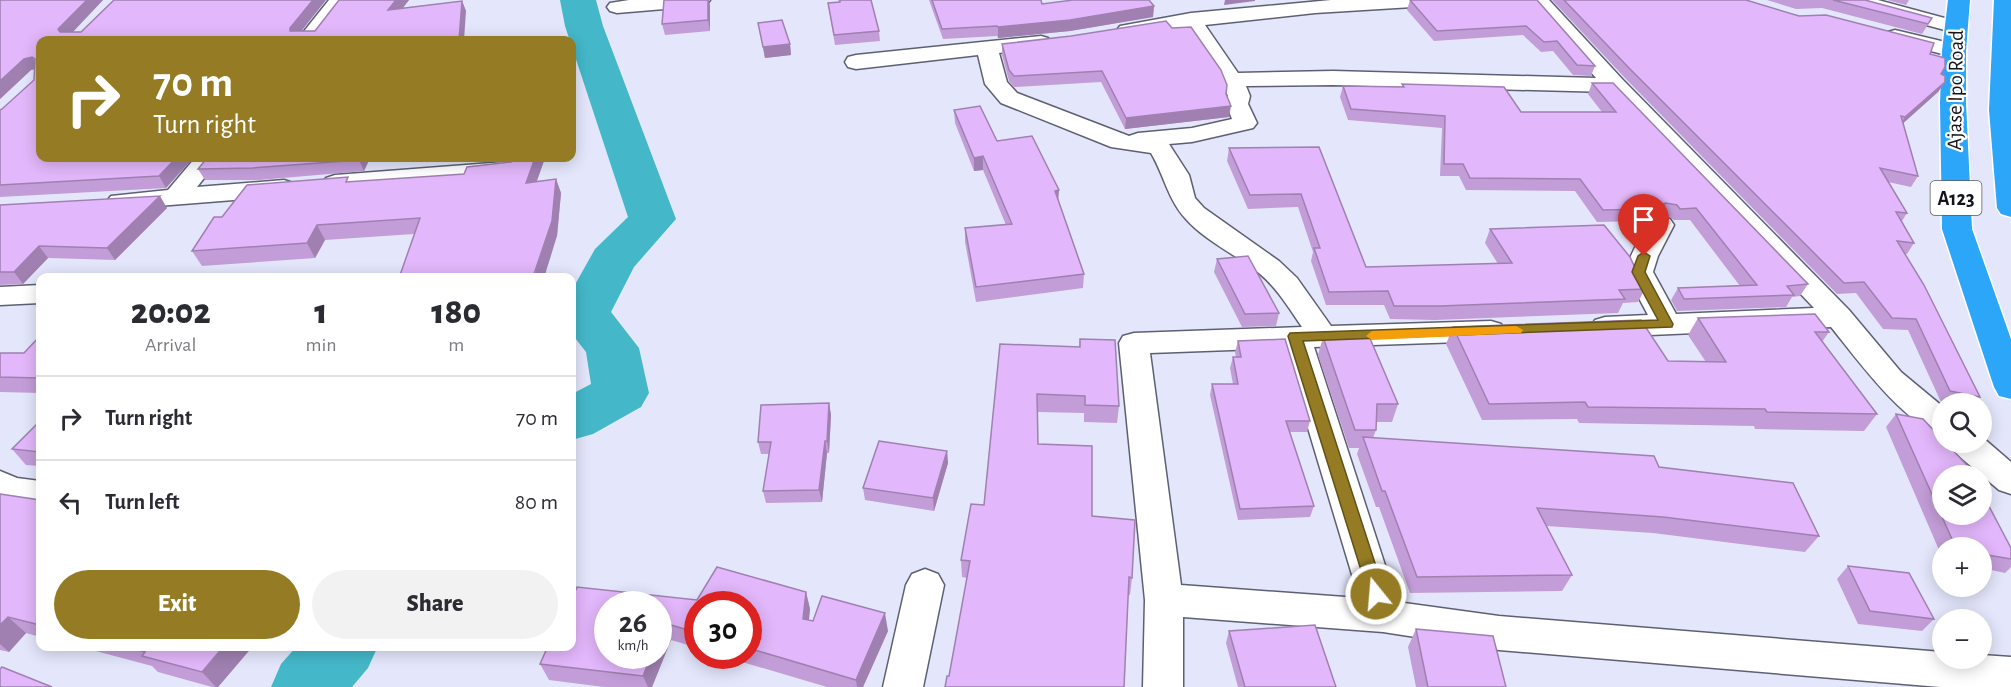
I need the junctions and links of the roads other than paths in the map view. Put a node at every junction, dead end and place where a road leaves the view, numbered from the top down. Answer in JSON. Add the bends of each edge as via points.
{"nodes":[{"id":1,"x":339,"y":0,"type":"edge"},
{"id":2,"x":700,"y":0,"type":"edge"},
{"id":3,"x":1429,"y":0,"type":"edge"},
{"id":4,"x":1538,"y":0,"type":"edge"},
{"id":5,"x":1855,"y":0,"type":"edge"},
{"id":6,"x":2004,"y":0,"type":"edge"},
{"id":7,"x":617,"y":7,"type":"dead end"},
{"id":8,"x":1191,"y":19,"type":"junction"},
{"id":9,"x":1956,"y":26,"type":"edge"},
{"id":10,"x":1876,"y":31,"type":"edge"},
{"id":11,"x":1103,"y":34,"type":"edge"},
{"id":12,"x":310,"y":36,"type":"edge"},
{"id":13,"x":1058,"y":40,"type":"edge"},
{"id":14,"x":987,"y":47,"type":"junction"},
{"id":15,"x":856,"y":62,"type":"dead end"},
{"id":16,"x":1232,"y":80,"type":"junction"},
{"id":17,"x":1615,"y":85,"type":"junction"},
{"id":18,"x":1120,"y":142,"type":"junction"},
{"id":19,"x":2009,"y":157,"type":"edge"},
{"id":20,"x":205,"y":162,"type":"edge"},
{"id":21,"x":507,"y":169,"type":"edge"},
{"id":22,"x":175,"y":197,"type":"junction"},
{"id":23,"x":94,"y":202,"type":"edge"},
{"id":24,"x":2011,"y":208,"type":"edge"},
{"id":25,"x":1661,"y":225,"type":"dead end"},
{"id":26,"x":36,"y":294,"type":"edge"},
{"id":27,"x":0,"y":296,"type":"edge"},
{"id":28,"x":1839,"y":317,"type":"junction"},
{"id":29,"x":1667,"y":324,"type":"junction"},
{"id":30,"x":2000,"y":325,"type":"edge"},
{"id":31,"x":1575,"y":328,"type":"edge"},
{"id":32,"x":1517,"y":330,"type":"edge"},
{"id":33,"x":1309,"y":337,"type":"junction"},
{"id":34,"x":2011,"y":387,"type":"edge"},
{"id":35,"x":1932,"y":415,"type":"edge"},
{"id":36,"x":1978,"y":453,"type":"edge"},
{"id":37,"x":2011,"y":480,"type":"edge"},
{"id":38,"x":925,"y":585,"type":"dead end"},
{"id":39,"x":1164,"y":600,"type":"junction"},
{"id":40,"x":1383,"y":616,"type":"junction"},
{"id":41,"x":2011,"y":675,"type":"edge"},
{"id":42,"x":903,"y":687,"type":"edge"},
{"id":43,"x":1163,"y":687,"type":"edge"}],
"edges":[{"from":1,"to":12,"type":"street"},
{"from":2,"to":7,"type":"street"},
{"from":3,"to":8,"type":"street"},
{"from":4,"to":17,"type":"street"},
{"from":5,"to":9,"type":"street"},
{"from":6,"to":19,"type":"highway","number":"A123","via":[[2002,110]]},
{"from":8,"to":11,"type":"street"},
{"from":8,"to":16,"type":"street"},
{"from":9,"to":10,"type":"street"},
{"from":9,"to":30,"type":"highway","name":"Ajase Ipo Road","number":"A123","via":[[1957,229]]},
{"from":13,"to":14,"type":"street"},
{"from":14,"to":15,"type":"street"},
{"from":14,"to":18,"type":"street","via":[[996,84],[1009,98]]},
{"from":16,"to":17,"type":"street","via":[[1344,78]]},
{"from":16,"to":18,"type":"street","via":[[1245,123],[1192,135]]},
{"from":17,"to":28,"type":"street"},
{"from":18,"to":33,"type":"street","via":[[1159,147],[1176,175],[1183,199],[1195,214],[1287,284]]},
{"from":19,"to":24,"type":"highway","number":"A123"},
{"from":20,"to":22,"type":"street"},
{"from":21,"to":22,"type":"street"},
{"from":22,"to":23,"type":"street"},
{"from":25,"to":29,"type":"street","via":[[1639,272]]},
{"from":26,"to":27,"type":"street"},
{"from":28,"to":29,"type":"street"},
{"from":28,"to":35,"type":"street","via":[[1890,380]]},
{"from":29,"to":31,"type":"street"},
{"from":30,"to":34,"type":"highway","name":"Ajase Ipo Road","number":"A123"},
{"from":32,"to":33,"type":"street"},
{"from":33,"to":39,"type":"street","via":[[1134,343]]},
{"from":33,"to":40,"type":"street"},
{"from":36,"to":37,"type":"street"},
{"from":38,"to":42,"type":"street"},
{"from":39,"to":40,"type":"street"},
{"from":39,"to":43,"type":"street"},
{"from":40,"to":41,"type":"street","via":[[1499,633]]}]}
